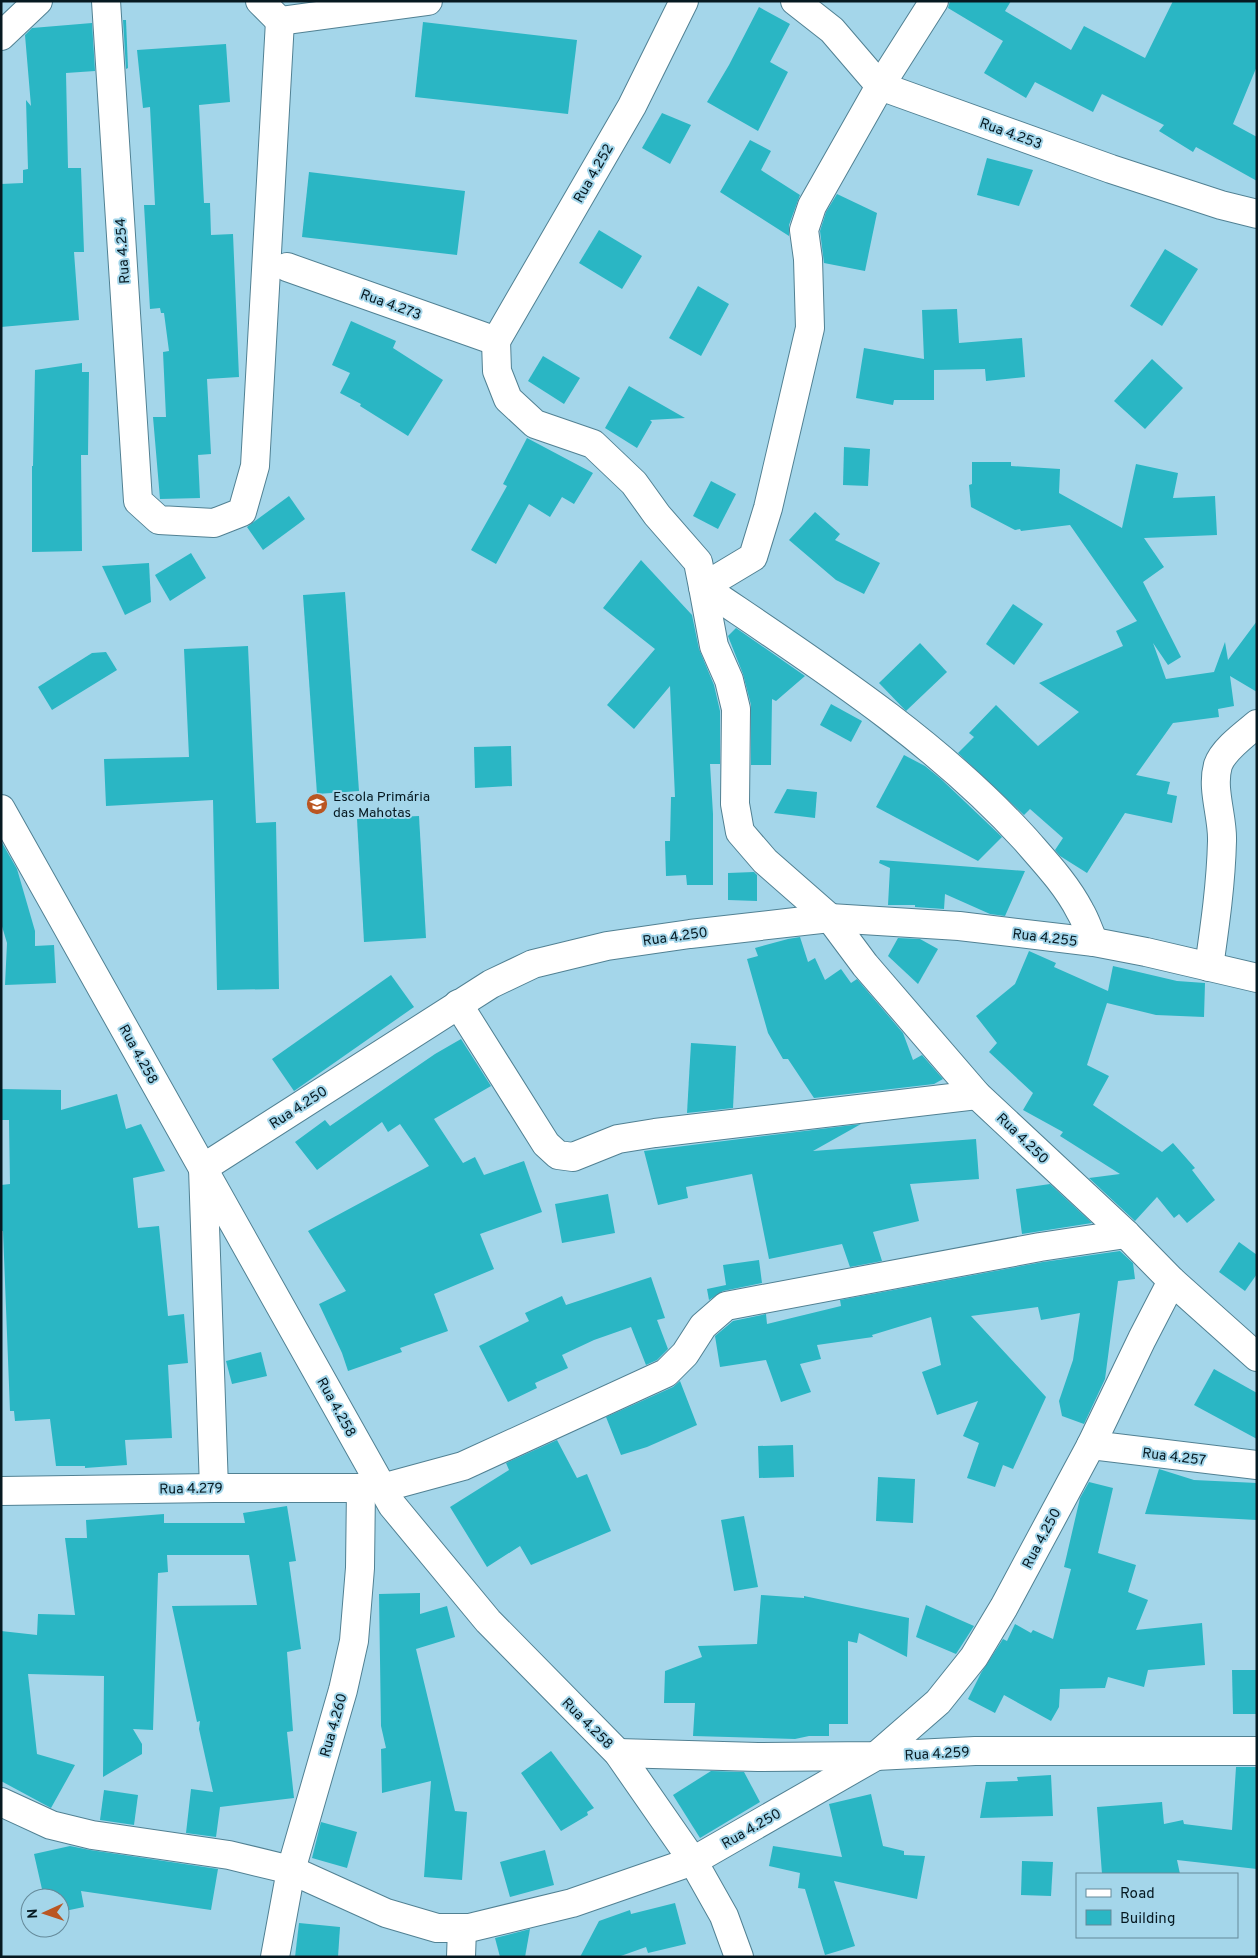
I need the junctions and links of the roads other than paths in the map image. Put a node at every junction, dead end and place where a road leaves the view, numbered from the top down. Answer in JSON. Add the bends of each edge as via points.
{"nodes":[{"id":1,"x":38,"y":1,"type":"edge"},
{"id":2,"x":106,"y":1,"type":"edge"},
{"id":3,"x":260,"y":1,"type":"edge"},
{"id":4,"x":428,"y":1,"type":"edge"},
{"id":5,"x":684,"y":1,"type":"edge"},
{"id":6,"x":795,"y":1,"type":"edge"},
{"id":7,"x":934,"y":1,"type":"edge"},
{"id":8,"x":280,"y":20,"type":"junction"},
{"id":9,"x":1,"y":36,"type":"edge"},
{"id":10,"x":880,"y":86,"type":"junction"},
{"id":11,"x":1257,"y":214,"type":"edge"},
{"id":12,"x":287,"y":267,"type":"dead end"},
{"id":13,"x":496,"y":341,"type":"junction"},
{"id":14,"x":703,"y":586,"type":"junction"},
{"id":15,"x":1257,"y":724,"type":"edge"},
{"id":16,"x":1,"y":809,"type":"edge"},
{"id":17,"x":830,"y":918,"type":"junction"},
{"id":18,"x":1094,"y":942,"type":"junction"},
{"id":19,"x":1209,"y":966,"type":"junction"},
{"id":20,"x":1257,"y":978,"type":"edge"},
{"id":21,"x":458,"y":1004,"type":"junction"},
{"id":22,"x":977,"y":1095,"type":"junction"},
{"id":23,"x":203,"y":1168,"type":"junction"},
{"id":24,"x":1126,"y":1234,"type":"junction"},
{"id":25,"x":1172,"y":1281,"type":"junction"},
{"id":26,"x":1257,"y":1357,"type":"edge"},
{"id":27,"x":1091,"y":1445,"type":"junction"},
{"id":28,"x":1257,"y":1465,"type":"edge"},
{"id":29,"x":214,"y":1488,"type":"junction"},
{"id":30,"x":372,"y":1488,"type":"junction"},
{"id":31,"x":1,"y":1492,"type":"edge"},
{"id":32,"x":1257,"y":1751,"type":"edge"},
{"id":33,"x":618,"y":1753,"type":"junction"},
{"id":34,"x":876,"y":1756,"type":"junction"},
{"id":35,"x":1,"y":1802,"type":"edge"},
{"id":36,"x":693,"y":1862,"type":"junction"},
{"id":37,"x":291,"y":1870,"type":"junction"},
{"id":38,"x":462,"y":1928,"type":"junction"},
{"id":39,"x":275,"y":1957,"type":"edge"},
{"id":40,"x":461,"y":1957,"type":"edge"},
{"id":41,"x":739,"y":1957,"type":"edge"}],
"edges":[{"from":1,"to":9,"type":"street"},
{"from":2,"to":8,"type":"street","name":"Rua 4.254","via":[[138,501],[159,520],[214,523],[242,512],[255,466]]},
{"from":3,"to":8,"type":"street"},
{"from":4,"to":8,"type":"street"},
{"from":5,"to":13,"type":"street","name":"Rua 4.252","via":[[632,106]]},
{"from":6,"to":10,"type":"street","name":"Rua 4.253","via":[[832,30]]},
{"from":7,"to":10,"type":"street"},
{"from":10,"to":11,"type":"street","name":"Rua 4.253","via":[[1111,169]]},
{"from":10,"to":14,"type":"street","via":[[812,206],[804,230],[810,328],[768,508],[753,557]]},
{"from":12,"to":13,"type":"street","name":"Rua 4.273"},
{"from":13,"to":14,"type":"street","via":[[497,370],[508,399],[535,424],[593,444],[634,483],[698,562]]},
{"from":14,"to":17,"type":"street","via":[[714,646],[729,680],[736,709],[735,804],[740,832],[765,862]]},
{"from":14,"to":18,"type":"street","via":[[835,677],[944,760],[1004,816],[1056,874],[1080,911]]},
{"from":15,"to":19,"type":"street","via":[[1232,745],[1218,764],[1216,784],[1222,839],[1219,894]]},
{"from":16,"to":23,"type":"street","name":"Rua 4.258"},
{"from":17,"to":18,"type":"street","name":"Rua 4.255","via":[[959,926]]},
{"from":17,"to":21,"type":"street","name":"Rua 4.250","via":[[607,946],[533,964]]},
{"from":17,"to":22,"type":"street","name":"Rua 4.250","via":[[865,965]]},
{"from":18,"to":19,"type":"street","name":"Rua 4.255"},
{"from":19,"to":20,"type":"street","name":"Rua 4.255"},
{"from":21,"to":22,"type":"street","via":[[546,1144],[558,1155],[573,1156],[618,1139],[655,1132]]},
{"from":21,"to":23,"type":"street","name":"Rua 4.250"},
{"from":22,"to":24,"type":"street","name":"Rua 4.250"},
{"from":23,"to":29,"type":"street"},
{"from":23,"to":30,"type":"street","name":"Rua 4.258"},
{"from":24,"to":25,"type":"street","name":"Rua 4.250"},
{"from":24,"to":30,"type":"street","name":"Rua 4.279","via":[[726,1306],[703,1326],[685,1354],[666,1373],[463,1466]]},
{"from":25,"to":26,"type":"street"},
{"from":25,"to":27,"type":"street","name":"Rua 4.250"},
{"from":27,"to":28,"type":"street","name":"Rua 4.257"},
{"from":27,"to":34,"type":"street","name":"Rua 4.250","via":[[974,1657],[938,1702]]},
{"from":29,"to":30,"type":"street","name":"Rua 4.279"},
{"from":29,"to":31,"type":"street","name":"Rua 4.279"},
{"from":30,"to":33,"type":"street","name":"Rua 4.258","via":[[392,1505],[488,1621]]},
{"from":30,"to":37,"type":"street","name":"Rua 4.260","via":[[360,1568],[354,1641]]},
{"from":32,"to":34,"type":"street","name":"Rua 4.259","via":[[975,1751]]},
{"from":33,"to":34,"type":"street","name":"Rua 4.259"},
{"from":33,"to":36,"type":"street","name":"Rua 4.258"},
{"from":34,"to":36,"type":"street","name":"Rua 4.250"},
{"from":35,"to":37,"type":"street","name":"Rua 4.250","via":[[51,1825],[84,1833],[229,1855]]},
{"from":36,"to":38,"type":"street","name":"Rua 4.250","via":[[572,1903]]},
{"from":36,"to":41,"type":"street","name":"Rua 4.258","via":[[724,1916]]},
{"from":37,"to":38,"type":"street","name":"Rua 4.250","via":[[386,1913],[437,1928]]},
{"from":37,"to":39,"type":"street","name":"Rua 4.260"},
{"from":38,"to":40,"type":"street"}]}
